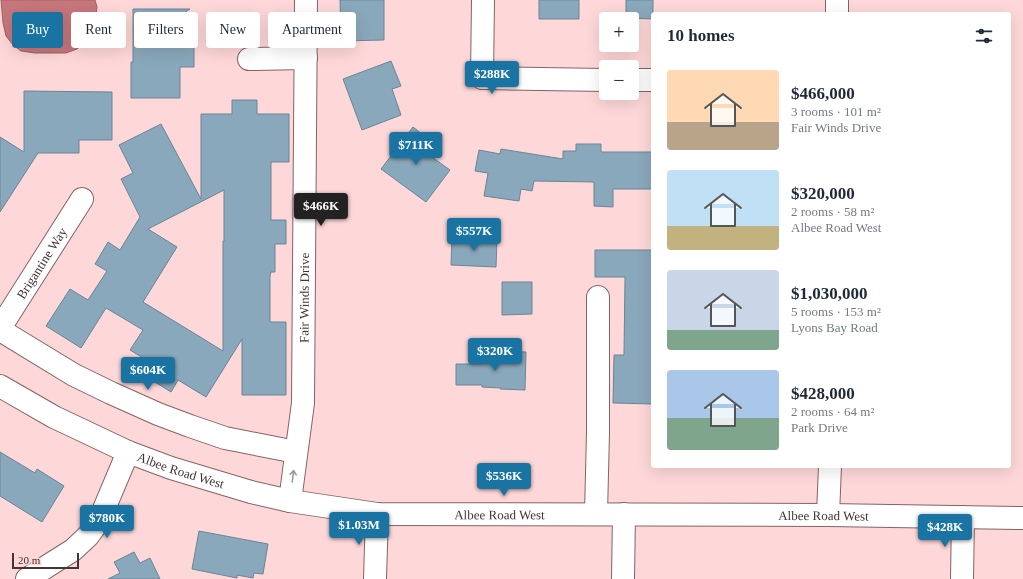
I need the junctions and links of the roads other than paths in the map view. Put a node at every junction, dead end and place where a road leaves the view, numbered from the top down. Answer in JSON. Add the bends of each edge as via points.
{"nodes":[{"id":1,"x":306,"y":0,"type":"edge"},
{"id":2,"x":483,"y":0,"type":"edge"},
{"id":3,"x":837,"y":0,"type":"edge"},
{"id":4,"x":837,"y":12,"type":"edge"},
{"id":5,"x":306,"y":58,"type":"junction"},
{"id":6,"x":249,"y":59,"type":"dead end"},
{"id":7,"x":599,"y":80,"type":"edge"},
{"id":8,"x":639,"y":80,"type":"edge"},
{"id":9,"x":651,"y":80,"type":"edge"},
{"id":10,"x":82,"y":199,"type":"dead end"},
{"id":11,"x":598,"y":297,"type":"dead end"},
{"id":12,"x":0,"y":329,"type":"edge"},
{"id":13,"x":0,"y":386,"type":"edge"},
{"id":14,"x":128,"y":452,"type":"junction"},
{"id":15,"x":296,"y":452,"type":"junction"},
{"id":16,"x":830,"y":468,"type":"edge"},
{"id":17,"x":290,"y":501,"type":"junction"},
{"id":18,"x":377,"y":514,"type":"junction"},
{"id":19,"x":596,"y":514,"type":"junction"},
{"id":20,"x":624,"y":514,"type":"junction"},
{"id":21,"x":828,"y":515,"type":"junction"},
{"id":22,"x":963,"y":517,"type":"junction"},
{"id":23,"x":1023,"y":518,"type":"edge"},
{"id":24,"x":27,"y":579,"type":"edge"},
{"id":25,"x":375,"y":579,"type":"edge"},
{"id":26,"x":623,"y":579,"type":"edge"},
{"id":27,"x":962,"y":579,"type":"edge"}],
"edges":[{"from":1,"to":5,"type":"street","name":"Fair Winds Drive"},
{"from":2,"to":7,"type":"street","via":[[482,78]]},
{"from":3,"to":4,"type":"street"},
{"from":5,"to":6,"type":"street"},
{"from":5,"to":15,"type":"street","name":"Fair Winds Drive","via":[[303,403]]},
{"from":8,"to":9,"type":"street"},
{"from":10,"to":12,"type":"street","name":"Brigantine Way"},
{"from":11,"to":19,"type":"street"},
{"from":12,"to":15,"type":"street","via":[[74,375],[158,414],[225,438]]},
{"from":13,"to":14,"type":"street","name":"Albee Road West","via":[[54,417]]},
{"from":14,"to":17,"type":"street","name":"Albee Road West","via":[[209,480]]},
{"from":14,"to":24,"type":"street","via":[[99,521],[88,536],[73,550]]},
{"from":17,"to":15,"type":"street","name":"Fair Winds Drive","one_way":true},
{"from":16,"to":21,"type":"street"},
{"from":17,"to":18,"type":"street","name":"Albee Road West"},
{"from":18,"to":19,"type":"street","name":"Albee Road West"},
{"from":18,"to":25,"type":"street"},
{"from":19,"to":20,"type":"street","name":"Albee Road West"},
{"from":20,"to":21,"type":"street","name":"Albee Road West"},
{"from":20,"to":26,"type":"street"},
{"from":21,"to":22,"type":"street","name":"Albee Road West"},
{"from":22,"to":23,"type":"street","name":"Albee Road West"},
{"from":22,"to":27,"type":"street"}]}
